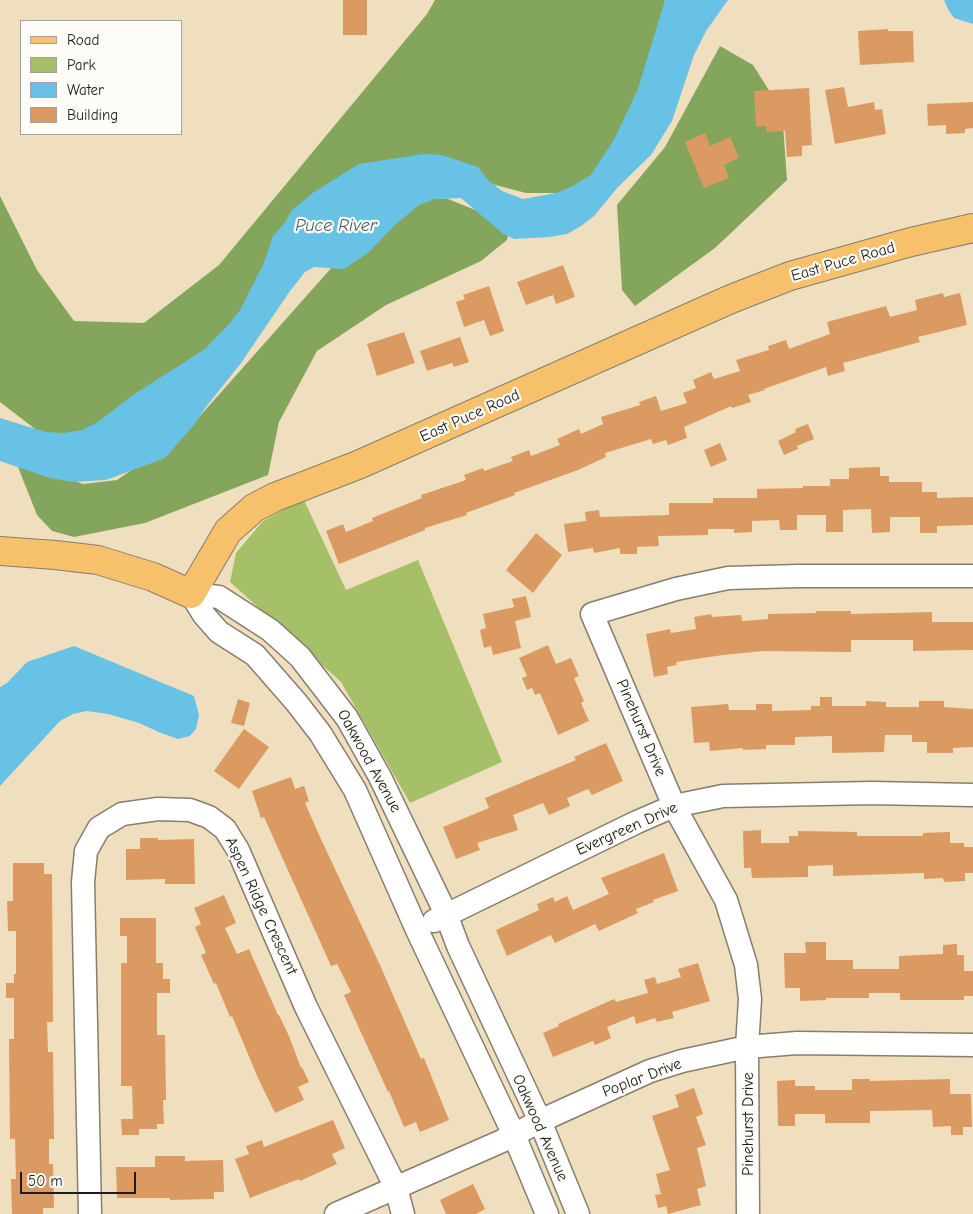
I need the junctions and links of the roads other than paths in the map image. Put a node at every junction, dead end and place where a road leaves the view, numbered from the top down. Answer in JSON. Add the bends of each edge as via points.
{"nodes":[{"id":1,"x":973,"y":228,"type":"edge"},
{"id":2,"x":0,"y":551,"type":"edge"},
{"id":3,"x":973,"y":576,"type":"edge"},
{"id":4,"x":191,"y":594,"type":"junction"},
{"id":5,"x":973,"y":795,"type":"edge"},
{"id":6,"x":674,"y":806,"type":"junction"},
{"id":7,"x":446,"y":914,"type":"junction"},
{"id":8,"x":418,"y":930,"type":"junction"},
{"id":9,"x":973,"y":1045,"type":"edge"},
{"id":10,"x":747,"y":1047,"type":"junction"},
{"id":11,"x":540,"y":1121,"type":"junction"},
{"id":12,"x":514,"y":1135,"type":"junction"},
{"id":13,"x":396,"y":1188,"type":"junction"},
{"id":14,"x":90,"y":1214,"type":"edge"},
{"id":15,"x":336,"y":1214,"type":"edge"},
{"id":16,"x":403,"y":1214,"type":"edge"},
{"id":17,"x":547,"y":1214,"type":"edge"},
{"id":18,"x":578,"y":1214,"type":"edge"},
{"id":19,"x":748,"y":1214,"type":"edge"}],
"edges":[{"from":1,"to":4,"type":"main road","name":"East Puce Road","via":[[790,276],[731,299],[358,466],[275,497],[254,508],[228,531]]},
{"from":2,"to":4,"type":"main road","via":[[98,560]]},
{"from":3,"to":6,"type":"street","name":"Pinehurst Drive","via":[[728,578],[676,589],[592,614]]},
{"from":4,"to":7,"type":"street","name":"Oakwood Avenue","via":[[219,597],[270,630],[321,683],[366,750]]},
{"from":4,"to":8,"type":"street","name":"Oakwood Avenue","via":[[219,632],[255,655],[320,733],[355,790]]},
{"from":5,"to":6,"type":"street","name":"Evergreen Drive","via":[[723,796]]},
{"from":6,"to":7,"type":"street","name":"Evergreen Drive"},
{"from":6,"to":10,"type":"street","name":"Pinehurst Drive","via":[[726,900],[739,936],[750,999]]},
{"from":7,"to":8,"type":"street","name":"Evergreen Drive"},
{"from":7,"to":11,"type":"street","name":"Oakwood Avenue"},
{"from":8,"to":12,"type":"street","name":"Oakwood Avenue"},
{"from":9,"to":10,"type":"street","name":"Poplar Drive","via":[[797,1043]]},
{"from":10,"to":11,"type":"street","name":"Poplar Drive","via":[[650,1071]]},
{"from":10,"to":19,"type":"street","name":"Pinehurst Drive"},
{"from":11,"to":12,"type":"street","name":"Poplar Drive"},
{"from":11,"to":18,"type":"street","name":"Oakwood Avenue"},
{"from":12,"to":13,"type":"street","name":"Poplar Drive"},
{"from":12,"to":17,"type":"street","name":"Oakwood Avenue"},
{"from":13,"to":14,"type":"street","name":"Aspen Ridge Crescent","via":[[306,1007],[238,850],[225,828],[190,810],[158,810],[122,814],[99,828],[86,851],[82,882]]},
{"from":13,"to":15,"type":"street","name":"Poplar Drive"},
{"from":13,"to":16,"type":"street","name":"Aspen Ridge Crescent"}]}
